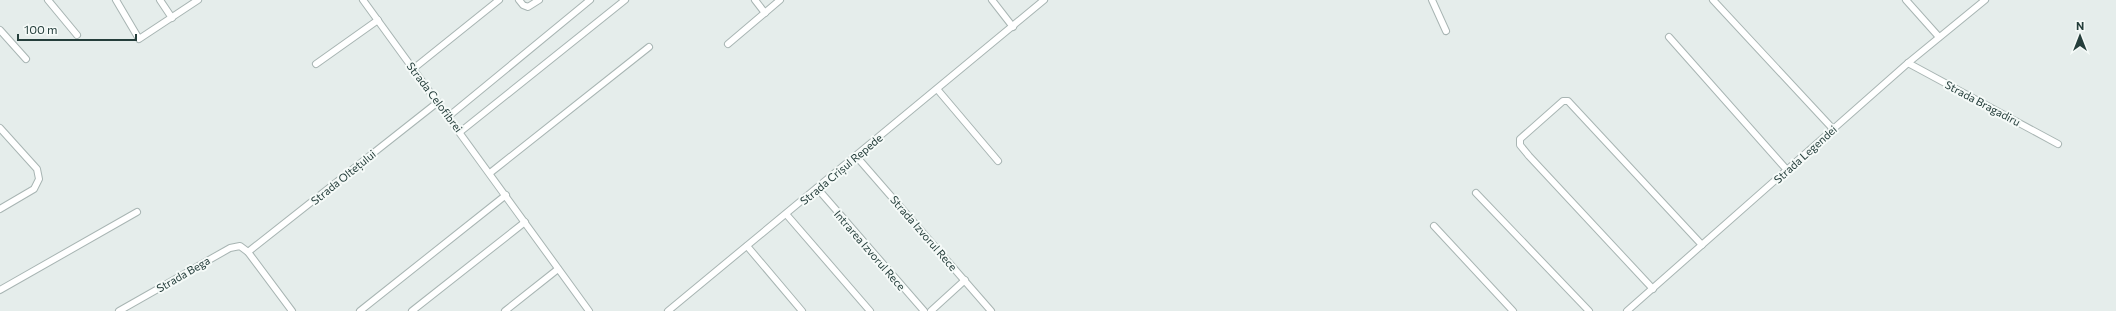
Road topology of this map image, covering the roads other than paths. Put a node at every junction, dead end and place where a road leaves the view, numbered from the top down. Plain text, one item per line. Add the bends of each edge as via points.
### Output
1 (48, 0) edge
2 (116, 0) edge
3 (160, 0) edge
4 (198, 0) edge
5 (363, 0) edge
6 (499, 0) edge
7 (519, 0) edge
8 (539, 0) edge
9 (590, 0) edge
10 (625, 0) edge
11 (755, 0) edge
12 (780, 0) edge
13 (992, 0) edge
14 (1044, 0) edge
15 (1432, 0) edge
16 (1713, 0) edge
17 (1906, 0) edge
18 (1985, 0) edge
19 (765, 13) junction
20 (172, 18) junction
21 (378, 20) junction
22 (1013, 27) junction
23 (0, 30) edge
24 (1446, 31) dead end
25 (77, 35) dead end
26 (1669, 37) dead end
27 (1939, 37) junction
28 (728, 44) dead end
29 (649, 47) dead end
30 (26, 59) dead end
31 (1908, 63) junction
32 (316, 64) dead end
33 (413, 69) junction
34 (937, 89) junction
35 (438, 102) junction
36 (449, 116) junction
37 (0, 128) edge
38 (1833, 129) junction
39 (460, 132) junction
40 (2058, 144) dead end
41 (856, 156) junction
42 (998, 161) dead end
43 (1787, 170) junction
44 (490, 173) junction
45 (817, 188) junction
46 (1476, 193) dead end
47 (506, 195) junction
48 (0, 209) edge
49 (137, 212) dead end
50 (786, 214) junction
51 (524, 222) junction
52 (1434, 226) dead end
53 (1702, 245) junction
54 (747, 246) junction
55 (248, 252) junction
56 (558, 269) junction
57 (965, 280) junction
58 (1653, 289) junction
59 (0, 290) edge
60 (1631, 310) edge
61 (119, 311) edge
62 (292, 311) edge
63 (360, 311) edge
64 (412, 311) edge
65 (505, 311) edge
66 (589, 311) edge
67 (668, 311) edge
68 (802, 311) edge
69 (870, 311) edge
70 (924, 311) edge
71 (931, 311) edge
72 (991, 311) edge
73 (1513, 311) edge
74 (1589, 311) edge

1 - 25 street
2 - 20 street via 139,39
3 - 20 street
4 - 20 street
5 - 21 street, Strada Celofibrei
6 - 33 street
7 - 8 street via 528,7
9 - 36 street
10 - 39 street
11 - 19 street
12 - 19 street
13 - 22 street
14 - 22 street, Strada Crișul Repede
15 - 24 street
16 - 38 street
17 - 27 street
18 - 27 street, Strada Legendei
19 - 28 street
21 - 32 street
21 - 33 street, Strada Celofibrei
22 - 34 street, Strada Crișul Repede
23 - 30 street
26 - 43 street
27 - 31 street, Strada Legendei
29 - 44 street
31 - 38 street, Strada Legendei
31 - 40 street, Strada Bragadiru
33 - 35 street, Strada Celofibrei
34 - 41 street, Strada Crișul Repede
34 - 42 street
35 - 36 street, Strada Celofibrei
35 - 55 street, Strada Oltețului
36 - 39 street, Strada Celofibrei
37 - 48 street via 37,169 39,179 34,189
38 - 43 street, Strada Legendei
39 - 44 street, Strada Celofibrei
41 - 45 street, Strada Crișul Repede
41 - 57 street, Strada Izvorul Rece
43 - 53 street, Strada Legendei
44 - 47 street, Strada Celofibrei
45 - 50 street, Strada Crișul Repede
45 - 70 street, Intrarea Izvorul Rece
46 - 74 street
47 - 51 street, Strada Celofibrei
47 - 63 street
49 - 59 street
50 - 54 street, Strada Crișul Repede
50 - 69 street
51 - 56 street, Strada Celofibrei
51 - 64 street
52 - 73 street
53 - 58 street, Strada Legendei
53 - 58 street via 1568,101 1563,101 1520,139 1520,145 1528,156
54 - 67 street, Strada Crișul Repede
54 - 68 street
55 - 61 street, Strada Bega via 240,246 230,248
55 - 62 street
56 - 65 street
56 - 66 street, Strada Celofibrei
57 - 71 street
57 - 72 street, Strada Izvorul Rece
58 - 60 street, Strada Legendei

